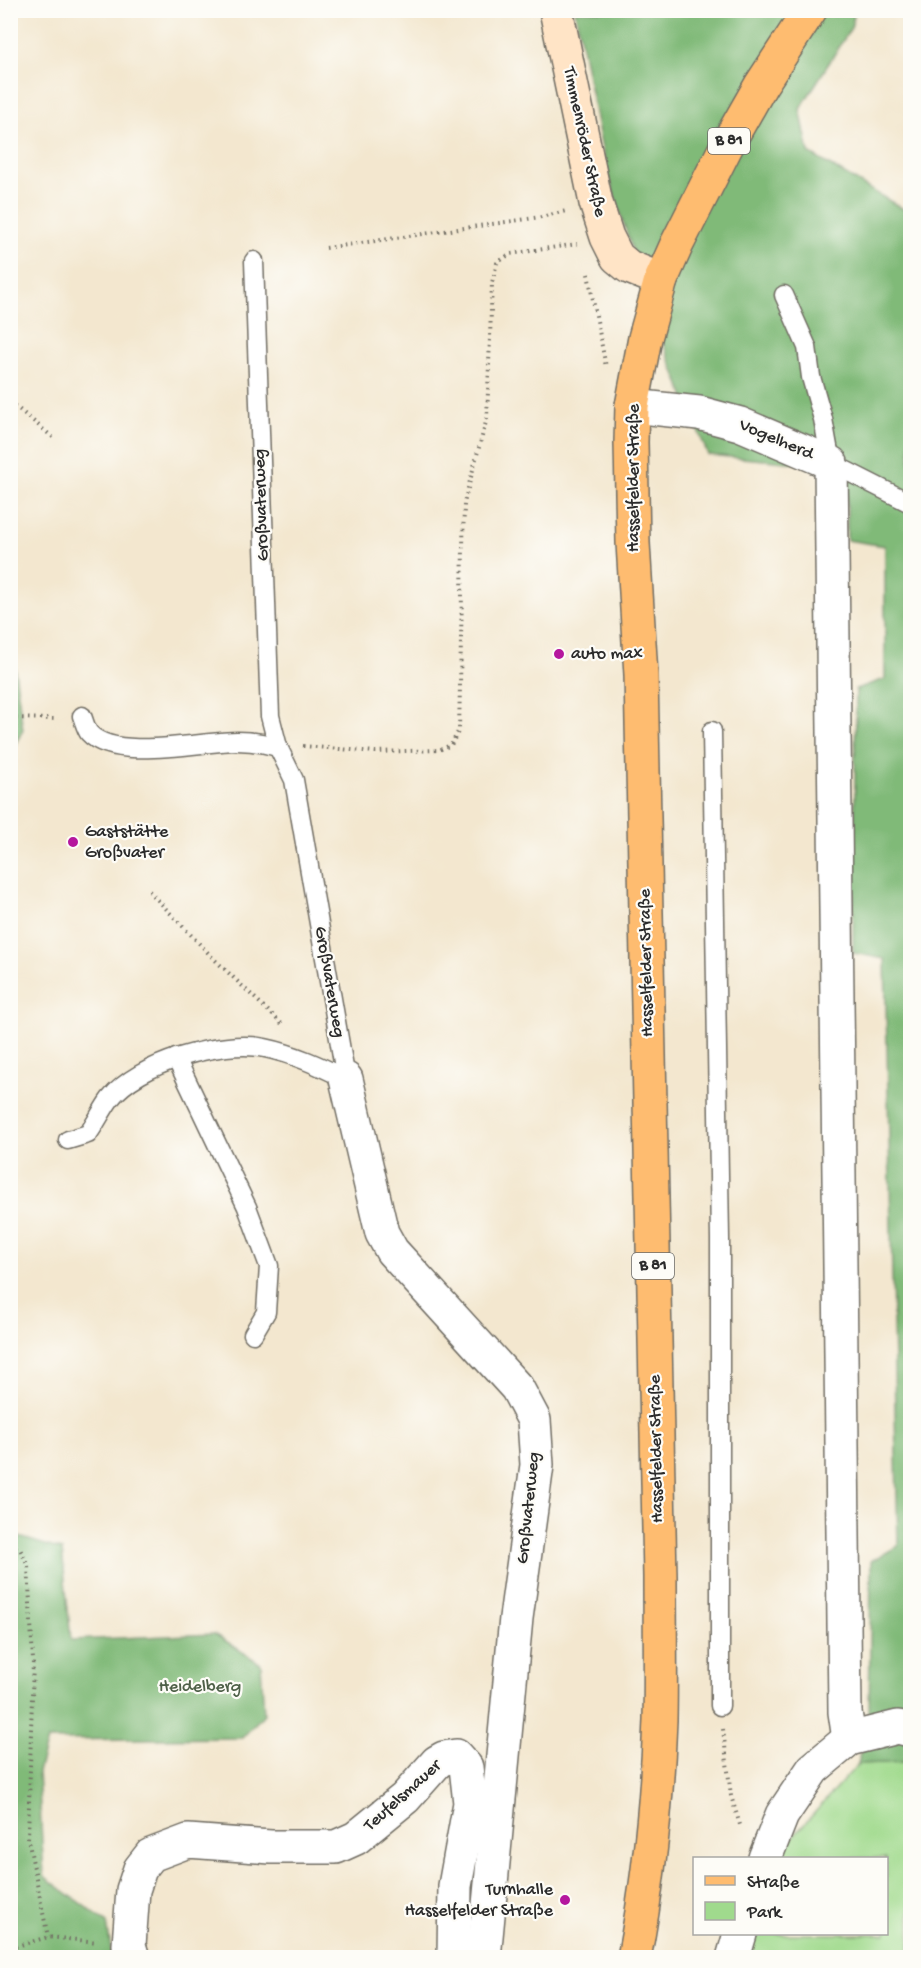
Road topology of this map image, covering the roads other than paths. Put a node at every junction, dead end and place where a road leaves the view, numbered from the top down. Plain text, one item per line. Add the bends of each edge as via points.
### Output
1 (556, 10) edge
2 (810, 10) edge
3 (254, 261) dead end
4 (662, 280) junction
5 (784, 295) dead end
6 (632, 406) junction
7 (831, 464) junction
8 (910, 503) edge
9 (82, 716) road end
10 (712, 731) dead end
11 (278, 747) junction
12 (176, 1058) junction
13 (346, 1079) junction
14 (68, 1140) dead end
15 (252, 1334) dead end
16 (720, 1706) road end
17 (910, 1730) edge
18 (849, 1739) junction
19 (765, 1857) edge
20 (740, 1935) edge
21 (131, 1951) edge
22 (454, 1958) edge
23 (484, 1958) edge
24 (634, 1958) edge
25 (733, 1958) edge

1 - 4 main road, Timmenröder Straße via 596,203 607,237 617,256 629,267
2 - 4 main road, Hasselfelder Straße / B 81 via 760,85 728,143
3 - 11 lane, Großvaterweg via 270,716
4 - 6 main road, Hasselfelder Straße / B 81 via 645,338
5 - 7 lane via 807,347
6 - 7 street, Vogelherd via 699,413 740,424
6 - 24 main road, Hasselfelder Straße / B 81 via 660,1577 660,1720 645,1889
7 - 8 lane, Vogelherd
7 - 18 street via 845,1712
9 - 11 lane via 88,732 120,748 235,741 257,741
10 - 16 lane via 720,1239
11 - 13 lane, Großvaterweg via 294,780
12 - 13 lane via 220,1047 263,1047 295,1056
12 - 14 lane via 140,1074 111,1098 88,1134
12 - 15 lane via 247,1207 269,1266 266,1312
13 - 23 street, Großvaterweg via 381,1233 392,1251 517,1388 534,1420 537,1465 516,1618
17 - 18 street via 898,1727
18 - 19 street via 813,1769 782,1815
20 - 25 street
21 - 22 street, Teufelsmauer via 133,1890 140,1869 151,1855 188,1840 271,1847 336,1847 356,1838 405,1798 436,1762 456,1756 466,1767 470,1803 455,1886

